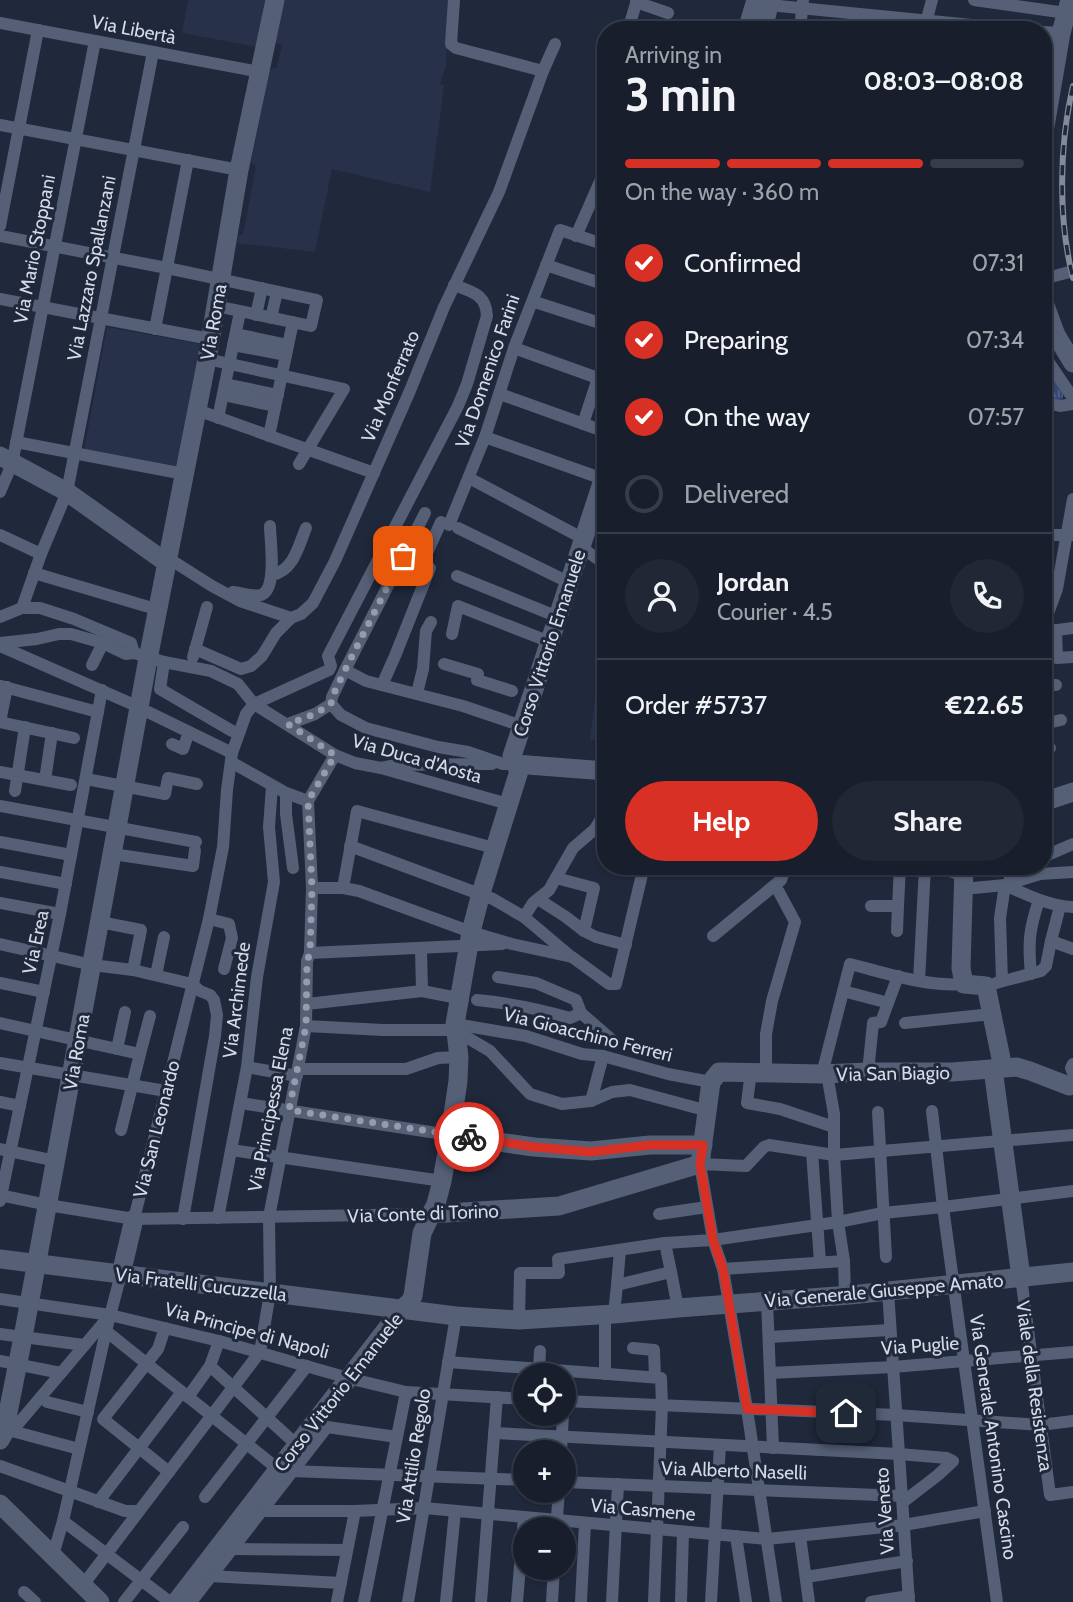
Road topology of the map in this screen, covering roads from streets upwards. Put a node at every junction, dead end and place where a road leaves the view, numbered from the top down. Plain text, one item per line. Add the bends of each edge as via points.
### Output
1 (275, 0) edge
2 (454, 0) edge
3 (932, 0) edge
4 (974, 0) edge
5 (636, 1) edge
6 (765, 2) edge
7 (803, 4) edge
8 (1068, 6) edge
9 (668, 13) dead end
10 (633, 21) edge
11 (753, 21) edge
12 (764, 21) edge
13 (902, 21) edge
14 (926, 21) edge
15 (0, 23) edge
16 (38, 30) junction
17 (1052, 33) edge
18 (95, 41) junction
19 (555, 44) dead end
20 (153, 52) junction
21 (542, 71) junction
22 (260, 72) junction
23 (0, 125) edge
24 (19, 128) junction
25 (76, 139) junction
26 (134, 150) junction
27 (188, 160) junction
28 (239, 170) junction
29 (597, 188) edge
30 (0, 226) edge
31 (0, 236) edge
32 (576, 236) junction
33 (597, 242) edge
34 (55, 247) junction
35 (113, 258) junction
36 (545, 265) junction
37 (167, 268) junction
38 (1073, 271) edge
39 (1052, 277) edge
40 (220, 280) junction
41 (597, 282) edge
42 (454, 285) junction
43 (262, 288) junction
44 (277, 292) junction
45 (0, 299) edge
46 (538, 303) dead end
47 (216, 306) junction
48 (43, 307) junction
49 (240, 312) junction
50 (256, 315) junction
51 (101, 318) junction
52 (271, 318) junction
53 (293, 322) junction
54 (597, 322) edge
55 (1052, 324) edge
56 (155, 329) junction
57 (210, 339) junction
58 (234, 339) junction
59 (514, 348) junction
60 (287, 350) junction
61 (207, 359) junction
62 (1073, 363) edge
63 (229, 364) junction
64 (1052, 367) edge
65 (282, 375) junction
66 (597, 377) edge
67 (224, 390) junction
68 (597, 391) edge
69 (500, 394) junction
70 (1073, 398) edge
71 (276, 400) junction
72 (1052, 404) edge
73 (1073, 404) edge
74 (197, 410) junction
75 (218, 418) junction
76 (583, 424) junction
77 (597, 429) edge
78 (269, 436) junction
79 (485, 437) junction
80 (16, 442) junction
81 (307, 450) junction
82 (75, 453) junction
83 (6, 460) edge
84 (299, 464) dead end
85 (373, 473) junction
86 (597, 473) edge
87 (184, 474) junction
88 (469, 478) junction
89 (0, 492) edge
90 (67, 492) junction
91 (597, 497) edge
92 (1073, 499) edge
93 (425, 513) dead end
94 (449, 525) junction
95 (270, 526) dead end
96 (306, 528) dead end
97 (0, 535) edge
98 (1052, 535) edge
99 (1070, 535) edge
100 (582, 543) junction
101 (41, 554) junction
102 (597, 557) edge
103 (168, 561) junction
104 (34, 573) junction
105 (272, 575) junction
106 (457, 576) dead end
107 (570, 583) junction
108 (216, 588) junction
109 (206, 607) dead end
110 (22, 608) junction
111 (1052, 609) edge
112 (159, 610) junction
113 (0, 617) edge
114 (558, 617) junction
115 (291, 618) junction
116 (431, 622) dead end
117 (1073, 628) edge
118 (1052, 629) edge
119 (452, 634) dead end
120 (550, 642) junction
121 (103, 643) junction
122 (0, 644) edge
123 (1052, 644) edge
124 (195, 649) junction
125 (1073, 657) edge
126 (148, 660) junction
127 (444, 664) dead end
128 (92, 665) dead end
129 (190, 667) junction
130 (124, 668) dead end
131 (345, 670) junction
132 (382, 685) junction
133 (3, 686) edge
134 (102, 690) junction
135 (512, 691) dead end
136 (417, 693) junction
137 (132, 704) dead end
138 (254, 704) junction
139 (331, 704) junction
140 (98, 712) junction
141 (148, 712) dead end
142 (1061, 720) dead end
143 (0, 722) edge
144 (1052, 722) edge
145 (288, 724) junction
146 (522, 726) junction
147 (25, 727) junction
148 (232, 731) dead end
149 (189, 732) junction
150 (52, 733) junction
151 (74, 738) dead end
152 (172, 744) dead end
153 (335, 755) junction
154 (231, 757) junction
155 (509, 764) junction
156 (381, 768) junction
157 (597, 770) edge
158 (0, 772) edge
159 (17, 775) junction
160 (86, 779) junction
161 (44, 780) junction
162 (197, 784) dead end
163 (71, 785) dead end
164 (272, 786) junction
165 (125, 787) junction
166 (15, 791) dead end
167 (1073, 792) edge
168 (286, 793) junction
169 (1052, 799) edge
170 (308, 801) junction
171 (508, 804) junction
172 (0, 806) edge
173 (78, 821) junction
174 (597, 826) edge
175 (118, 829) junction
176 (0, 842) edge
177 (1073, 844) edge
178 (350, 846) junction
179 (494, 848) junction
180 (1052, 853) edge
181 (113, 854) junction
182 (71, 855) junction
183 (293, 868) dead end
184 (0, 872) edge
185 (1073, 872) edge
186 (1052, 873) edge
187 (642, 875) edge
188 (783, 875) edge
189 (900, 875) edge
190 (926, 875) edge
191 (1008, 875) edge
192 (1037, 875) edge
193 (964, 877) edge
194 (556, 878) junction
195 (66, 884) junction
196 (1008, 884) junction
197 (780, 886) junction
198 (312, 888) junction
199 (343, 888) junction
200 (481, 893) junction
201 (538, 899) junction
202 (1040, 900) junction
203 (0, 903) edge
204 (898, 905) junction
205 (871, 906) dead end
206 (1067, 906) edge
207 (60, 914) junction
208 (524, 917) junction
209 (209, 919) junction
210 (100, 922) junction
211 (584, 931) junction
212 (897, 931) dead end
213 (713, 936) dead end
214 (164, 937) dead end
215 (470, 938) junction
216 (1051, 941) junction
217 (0, 944) edge
218 (625, 948) junction
219 (1073, 948) edge
220 (421, 949) junction
221 (310, 953) junction
222 (51, 955) junction
223 (572, 957) junction
224 (92, 965) junction
225 (224, 969) dead end
226 (133, 970) junction
227 (1034, 971) junction
228 (156, 975) junction
229 (898, 976) junction
230 (498, 977) dead end
231 (997, 980) junction
232 (919, 981) junction
233 (957, 982) junction
234 (0, 983) edge
235 (192, 984) junction
236 (422, 991) junction
237 (843, 991) junction
238 (44, 992) junction
239 (466, 999) junction
240 (881, 1001) dead end
241 (307, 1004) junction
242 (125, 1012) dead end
243 (581, 1013) junction
244 (988, 1014) junction
245 (150, 1016) dead end
246 (0, 1023) edge
247 (893, 1023) junction
248 (306, 1026) junction
249 (36, 1031) junction
250 (462, 1031) junction
251 (611, 1039) dead end
252 (78, 1040) junction
253 (117, 1049) junction
254 (140, 1054) junction
255 (603, 1056) junction
256 (459, 1057) junction
257 (0, 1063) edge
258 (1073, 1064) edge
259 (28, 1068) junction
260 (252, 1068) dead end
261 (998, 1069) junction
262 (298, 1072) junction
263 (758, 1072) junction
264 (869, 1072) junction
265 (825, 1074) junction
266 (71, 1076) junction
267 (713, 1078) junction
268 (1072, 1084) edge
269 (133, 1085) junction
270 (166, 1091) junction
271 (0, 1101) edge
272 (591, 1101) junction
273 (247, 1104) dead end
274 (20, 1106) junction
275 (289, 1110) junction
276 (708, 1111) junction
277 (932, 1111) dead end
278 (878, 1112) dead end
279 (834, 1127) junction
280 (121, 1130) dead end
281 (450, 1135) junction
282 (1073, 1135) edge
283 (1003, 1141) junction
284 (936, 1147) junction
285 (5, 1150) edge
286 (231, 1150) junction
287 (813, 1152) junction
288 (880, 1152) junction
289 (701, 1154) junction
290 (834, 1155) junction
291 (281, 1157) junction
292 (56, 1161) junction
293 (442, 1181) junction
294 (1073, 1191) edge
295 (0, 1197) edge
296 (1010, 1199) junction
297 (48, 1205) junction
298 (707, 1207) junction
299 (943, 1207) junction
300 (883, 1213) junction
301 (431, 1214) junction
302 (659, 1214) dead end
303 (269, 1217) junction
304 (218, 1218) junction
305 (134, 1219) junction
306 (183, 1219) junction
307 (841, 1221) junction
308 (812, 1225) junction
309 (713, 1240) junction
310 (665, 1244) junction
311 (620, 1250) junction
312 (886, 1257) dead end
313 (0, 1259) edge
314 (844, 1261) junction
315 (820, 1262) junction
316 (37, 1263) junction
317 (723, 1269) junction
318 (671, 1272) junction
319 (1073, 1272) edge
320 (121, 1274) junction
321 (1021, 1277) junction
322 (954, 1284) junction
323 (617, 1285) junction
324 (888, 1292) junction
325 (270, 1293) junction
326 (845, 1295) junction
327 (0, 1299) edge
328 (767, 1301) junction
329 (29, 1303) junction
330 (729, 1304) junction
331 (678, 1308) junction
332 (402, 1310) junction
333 (110, 1315) junction
334 (609, 1315) junction
335 (456, 1316) junction
336 (519, 1320) junction
337 (164, 1328) junction
338 (103, 1329) junction
339 (890, 1330) junction
340 (0, 1334) edge
341 (23, 1337) junction
342 (769, 1337) junction
343 (219, 1341) junction
344 (84, 1345) junction
345 (634, 1348) dead end
346 (540, 1351) dead end
347 (260, 1352) junction
348 (1073, 1352) edge
349 (1031, 1355) junction
350 (965, 1362) junction
351 (9, 1363) edge
352 (448, 1363) junction
353 (539, 1363) edge
354 (147, 1364) junction
355 (210, 1366) junction
356 (307, 1366) junction
357 (893, 1367) junction
358 (513, 1368) edge
359 (576, 1372) edge
360 (61, 1373) junction
361 (770, 1373) junction
362 (605, 1374) junction
363 (655, 1377) junction
364 (348, 1378) junction
365 (234, 1388) junction
366 (406, 1392) junction
367 (185, 1394) junction
368 (442, 1395) junction
369 (497, 1398) junction
370 (513, 1399) edge
371 (576, 1401) edge
372 (47, 1402) dead end
373 (662, 1405) junction
374 (747, 1409) junction
375 (772, 1410) junction
376 (88, 1412) junction
377 (896, 1415) junction
378 (212, 1416) junction
379 (267, 1418) junction
380 (973, 1420) junction
381 (1073, 1421) edge
382 (1040, 1425) junction
383 (562, 1426) edge
384 (494, 1433) junction
385 (4, 1434) edge
386 (562, 1436) junction
387 (397, 1437) junction
388 (562, 1440) edge
389 (660, 1442) junction
390 (247, 1444) junction
391 (297, 1445) junction
392 (720, 1445) junction
393 (752, 1447) junction
394 (139, 1448) junction
395 (773, 1448) junction
396 (79, 1449) junction
397 (899, 1454) junction
398 (0, 1466) edge
399 (285, 1470) junction
400 (169, 1472) junction
401 (389, 1475) junction
402 (429, 1476) junction
403 (491, 1479) junction
404 (513, 1480) edge
405 (576, 1482) edge
406 (618, 1484) junction
407 (659, 1486) junction
408 (717, 1488) junction
409 (69, 1490) junction
410 (758, 1490) junction
411 (1073, 1492) edge
412 (205, 1497) dead end
413 (902, 1499) junction
414 (98, 1503) junction
415 (0, 1504) edge
416 (424, 1508) junction
417 (257, 1510) junction
418 (382, 1510) junction
419 (139, 1511) junction
420 (355, 1511) junction
421 (455, 1511) junction
422 (985, 1511) junction
423 (488, 1514) junction
424 (524, 1517) edge
425 (63, 1521) junction
426 (585, 1522) junction
427 (576, 1523) edge
428 (616, 1525) junction
429 (904, 1525) junction
430 (183, 1527) dead end
431 (657, 1529) junction
432 (683, 1532) junction
433 (715, 1535) junction
434 (736, 1536) junction
435 (800, 1536) junction
436 (767, 1539) junction
437 (232, 1549) junction
438 (347, 1550) junction
439 (107, 1554) junction
440 (53, 1555) junction
441 (906, 1561) junction
442 (210, 1576) junction
443 (806, 1577) junction
444 (141, 1580) junction
445 (519, 1580) edge
446 (553, 1580) edge
447 (341, 1583) junction
448 (83, 1585) junction
449 (24, 1592) dead end
450 (909, 1599) edge
451 (34, 1602) edge
452 (100, 1602) edge
453 (124, 1602) edge
454 (170, 1602) edge
455 (176, 1602) edge
456 (191, 1602) edge
457 (337, 1602) edge
458 (364, 1602) edge
459 (408, 1602) edge
460 (446, 1602) edge
461 (481, 1602) edge
462 (517, 1602) edge
463 (552, 1602) edge
464 (581, 1602) edge
465 (612, 1602) edge
466 (654, 1602) edge
467 (681, 1602) edge
468 (711, 1602) edge
469 (746, 1602) edge
470 (776, 1602) edge
471 (809, 1602) edge
472 (871, 1602) edge
473 (997, 1602) edge

1 - 22 street, Via Roma
2 - 21 street via 451,44
3 - 14 street
4 - 8 street
5 - 9 street
5 - 10 street
6 - 7 street
6 - 11 street
6 - 12 street
7 - 13 street
8 - 17 street
15 - 16 street, Via Libertà
16 - 18 street, Via Libertà
16 - 24 street
18 - 20 street, Via Libertà
18 - 25 street, Via Mario Stoppani
19 - 21 street, Via Monferrato
20 - 22 street, Via Libertà
20 - 26 street, Via Lazzaro Spallanzani
21 - 42 street, Via Monferrato via 499,192
22 - 28 street, Via Roma
23 - 24 street
24 - 25 street
24 - 30 street
25 - 26 street
25 - 34 street, Via Mario Stoppani
26 - 27 street
26 - 35 street, Via Lazzaro Spallanzani
27 - 28 street
27 - 37 street
28 - 40 street, Via Roma
29 - 32 street
31 - 34 street
32 - 33 street
32 - 36 street, Via Domenico Farini via 559,230
34 - 35 street
34 - 48 street, Via Mario Stoppani
35 - 37 street
35 - 51 street, Via Lazzaro Spallanzani
36 - 41 street
36 - 59 street, Via Domenico Farini
37 - 40 street
37 - 56 street
38 - 39 street
40 - 43 street
40 - 47 street, Via Roma
42 - 85 street, Via Monferrato
42 - 138 street via 474,293 486,307 458,406 328,656 331,666
43 - 44 street
43 - 50 street
44 - 52 street
44 - 53 street via 317,300 311,326
45 - 48 street
46 - 54 street
47 - 49 street
47 - 57 street, Via Roma
48 - 51 street
48 - 80 street, Via Mario Stoppani
49 - 50 street
49 - 58 street
50 - 52 street
51 - 56 street
51 - 82 street, Via Lazzaro Spallanzani
52 - 53 street
53 - 60 street
55 - 62 street
56 - 57 street
57 - 61 street, Via Roma
58 - 60 street
58 - 63 street
59 - 66 street
59 - 69 street, Via Domenico Farini
60 - 65 street
61 - 63 street
61 - 74 street, Via Roma
63 - 65 street
63 - 67 street
64 - 70 street
65 - 71 street
65 - 81 street via 344,389
67 - 71 street
67 - 75 street
68 - 76 street
69 - 76 street
69 - 79 street, Via Domenico Farini
71 - 78 street
72 - 73 street
74 - 75 street
74 - 87 street, Via Roma
75 - 78 street
76 - 77 street
78 - 81 street
79 - 86 street
79 - 88 street, Via Domenico Farini
80 - 82 street
80 - 83 street, Via Mario Stoppani
81 - 84 street
81 - 85 street
82 - 87 street
82 - 90 street, Via Lazzaro Spallanzani
83 - 89 street, Via Mario Stoppani
83 - 90 street
85 - 115 street, Via Monferrato via 313,603
87 - 103 street, Via Roma
88 - 94 street, Via Domenico Farini
88 - 100 street
90 - 101 street, Via Lazzaro Spallanzani
90 - 103 street
91 - 100 street, Corso Vittorio Emanuele
92 - 99 street
93 - 131 street
94 - 107 street
94 - 132 street, Via Domenico Farini via 422,564 430,568
95 - 105 street
96 - 105 street via 290,565
97 - 101 street
98 - 99 street
99 - 111 street
100 - 102 street
100 - 107 street, Corso Vittorio Emanuele
101 - 104 street, Via Lazzaro Spallanzani
103 - 108 street
103 - 112 street, Via Roma
104 - 110 street, Via Lazzaro Spallanzani
104 - 112 street
105 - 108 street via 271,584 259,595
106 - 114 street
107 - 114 street, Corso Vittorio Emanuele
108 - 115 street
109 - 124 street
110 - 113 street
110 - 126 street, Via Duca d'Aosta via 40,608 106,631 131,643
112 - 126 street, Via Roma
114 - 120 street, Corso Vittorio Emanuele
115 - 124 street, Via Monferrato via 251,666 241,669
116 - 136 street
117 - 118 street
119 - 120 street via 458,606
120 - 146 street, Corso Vittorio Emanuele via 528,696
121 - 122 street, Via Duca d'Aosta via 59,634
121 - 126 street, Via Duca d'Aosta
121 - 128 street
122 - 134 street
123 - 125 street via 1057,658
124 - 129 street
126 - 129 street, Via Duca d'Aosta
126 - 130 street
126 - 148 street via 160,689
126 - 165 street, Via Roma
127 - 135 street
129 - 138 street, Via Duca d'Aosta via 238,684
131 - 132 street
131 - 139 street
132 - 136 street
133 - 140 street
133 - 143 street
134 - 137 street
134 - 140 street, Via Erea
136 - 146 street
138 - 145 street, Via Duca d'Aosta
138 - 154 street, Via San Leonardo
139 - 145 street
139 - 155 street via 366,728
140 - 160 street, Via Erea
141 - 149 street
142 - 144 street
143 - 147 street
145 - 153 street, Via Duca d'Aosta
146 - 155 street, Corso Vittorio Emanuele
147 - 150 street
147 - 159 street
149 - 152 street via 183,749
149 - 154 street
150 - 151 street
150 - 161 street
153 - 156 street, Via Duca d'Aosta
153 - 170 street
154 - 164 street
154 - 209 street, Via San Leonardo via 223,847
155 - 156 street
155 - 157 street
155 - 171 street, Corso Vittorio Emanuele via 519,771
156 - 171 street, Via Duca d'Aosta
158 - 159 street
159 - 161 street
159 - 166 street
160 - 165 street
160 - 173 street, Via Erea
161 - 163 street
162 - 165 street via 168,778 165,794
164 - 168 street
164 - 286 street, Via Archimede via 269,827 274,882
165 - 175 street, Via Roma
167 - 169 street
168 - 170 street
168 - 183 street
170 - 198 street, Via Principessa Elena
171 - 179 street, Corso Vittorio Emanuele
172 - 173 street
173 - 175 street
173 - 182 street, Via Erea
174 - 194 street via 573,848
175 - 181 street, Via Roma
175 - 181 street via 196,846 192,866
176 - 182 street
177 - 180 street
178 - 179 street via 357,811
178 - 199 street
178 - 200 street
179 - 200 street, Corso Vittorio Emanuele
181 - 210 street, Via Roma
182 - 195 street, Via Erea
184 - 195 street
185 - 186 street
187 - 218 street
188 - 197 street
189 - 204 street
190 - 232 street
191 - 196 street
192 - 196 street
193 - 196 street
193 - 233 street
194 - 201 street
194 - 211 street via 594,888
195 - 207 street, Via Erea
196 - 202 street
196 - 231 street via 1000,918
197 - 213 street
197 - 263 street via 795,922
198 - 199 street
198 - 221 street, Via Principessa Elena
199 - 215 street
200 - 208 street
200 - 215 street, Corso Vittorio Emanuele
201 - 208 street
201 - 211 street
202 - 206 street
202 - 227 street via 1029,942
203 - 207 street
204 - 205 street
204 - 212 street
206 - 216 street
207 - 222 street, Via Erea
208 - 223 street
209 - 225 street via 229,924 232,938
209 - 235 street, Via San Leonardo
210 - 224 street, Via Roma
210 - 226 street via 141,930
211 - 218 street
214 - 228 street
215 - 220 street
215 - 223 street
215 - 239 street, Corso Vittorio Emanuele
216 - 219 street
216 - 227 street via 1046,966
217 - 222 street
218 - 223 street via 616,984 609,984
220 - 221 street
220 - 236 street
221 - 241 street, Via Principessa Elena
222 - 224 street
222 - 238 street, Via Erea
224 - 226 street
224 - 252 street, Via Roma
226 - 228 street
227 - 231 street
228 - 235 street
229 - 232 street
229 - 237 street via 850,964
229 - 247 street
230 - 243 street via 557,991 576,1000
231 - 233 street
231 - 244 street, Viale della Resistenza
232 - 233 street
234 - 238 street
235 - 270 street, Via San Leonardo
235 - 306 street via 210,995 218,1015
236 - 239 street
236 - 241 street
237 - 240 street
237 - 265 street
238 - 249 street, Via Erea
239 - 243 street via 570,1018
239 - 250 street, Corso Vittorio Emanuele
241 - 248 street, Via Principessa Elena
242 - 253 street
243 - 251 street
244 - 247 street
244 - 261 street, Viale della Resistenza
245 - 254 street
246 - 249 street
247 - 264 street via 873,1023
248 - 250 street, Via Gioacchino Ferreri
248 - 262 street, Via Principessa Elena
249 - 252 street
249 - 259 street, Via Erea
250 - 255 street, Via Gioacchino Ferreri via 527,1036
250 - 256 street, Corso Vittorio Emanuele
250 - 272 street via 490,1051 530,1094 562,1104
252 - 253 street
252 - 266 street, Via Roma
253 - 254 street
254 - 269 street
255 - 267 street, Via Gioacchino Ferreri via 668,1074
255 - 272 street
256 - 262 street via 438,1058 406,1069
256 - 281 street, Corso Vittorio Emanuele
257 - 259 street
258 - 268 street
259 - 266 street
259 - 274 street, Via Erea
260 - 262 street
261 - 264 street, Via San Biagio
261 - 268 street, Via San Biagio via 1017,1067
261 - 283 street, Viale della Resistenza
262 - 275 street, Via Principessa Elena
263 - 265 street, Via San Biagio
263 - 267 street, Via San Biagio via 726,1071
263 - 279 street via 747,1103
264 - 265 street, Via San Biagio
265 - 279 street
266 - 269 street
266 - 292 street, Via Roma
267 - 276 street
269 - 270 street
269 - 280 street
270 - 305 street, Via San Leonardo
271 - 274 street
272 - 276 street via 630,1090
273 - 275 street
274 - 285 street, Via Erea
275 - 281 street
275 - 291 street, Via Principessa Elena
276 - 289 street
277 - 284 street, Via Generale Antonino Cascino
278 - 288 street
279 - 290 street
281 - 289 street via 591,1152 650,1145
281 - 293 street, Corso Vittorio Emanuele
282 - 283 street, Via Conte di Torino
283 - 284 street, Via Conte di Torino
283 - 296 street, Viale della Resistenza
284 - 288 street, Via Conte di Torino
284 - 299 street, Via Generale Antonino Cascino
285 - 292 street
285 - 295 street, Via Erea
286 - 291 street
286 - 304 street, Via Archimede
287 - 289 street, Via Conte di Torino via 769,1145 746,1166
287 - 290 street, Via Conte di Torino
287 - 308 street
288 - 290 street, Via Conte di Torino
288 - 300 street
289 - 298 street
289 - 301 street, Via Conte di Torino via 559,1206
290 - 307 street
291 - 293 street
291 - 303 street, Via Principessa Elena
292 - 297 street, Via Roma
293 - 301 street, Corso Vittorio Emanuele
294 - 296 street
295 - 297 street, Via Conte di Torino
296 - 299 street
296 - 321 street, Viale della Resistenza
297 - 305 street, Via Conte di Torino
297 - 316 street, Via Roma
298 - 302 street
298 - 309 street
299 - 300 street
299 - 322 street, Via Generale Antonino Cascino
300 - 307 street
300 - 312 street
301 - 303 street, Via Conte di Torino
301 - 332 street, Corso Vittorio Emanuele via 422,1233 413,1296
303 - 304 street, Via Conte di Torino
303 - 325 street, Via Principessa Elena
304 - 306 street, Via Conte di Torino
305 - 306 street, Via Conte di Torino
305 - 320 street, Via San Leonardo
307 - 308 street
307 - 314 street
308 - 309 street
308 - 315 street
309 - 310 street
309 - 317 street
310 - 311 street
310 - 318 street
311 - 323 street
311 - 336 street via 558,1259 559,1273 520,1273
313 - 316 street, Via Fratelli Cucuzzella
314 - 315 street
314 - 326 street
315 - 317 street
316 - 320 street, Via Fratelli Cucuzzella
316 - 329 street, Via Roma
317 - 330 street
318 - 323 street
318 - 331 street
319 - 321 street, Via Generale Giuseppe Amato
320 - 325 street, Via Fratelli Cucuzzella
320 - 333 street, Via San Leonardo
321 - 322 street, Via Generale Giuseppe Amato
321 - 349 street, Viale della Resistenza
322 - 324 street, Via Generale Giuseppe Amato
322 - 350 street, Via Generale Antonino Cascino
323 - 334 street
324 - 326 street, Via Generale Giuseppe Amato
324 - 339 street, Via Veneto
325 - 332 street, Via Fratelli Cucuzzella
325 - 347 street, Via Principessa Elena
326 - 328 street, Via Generale Giuseppe Amato
327 - 329 street, Via Principe di Napoli
328 - 330 street, Via Generale Giuseppe Amato
328 - 342 street
329 - 333 street, Via Principe di Napoli
329 - 341 street, Via Roma
330 - 331 street, Via Generale Giuseppe Amato
330 - 374 street
331 - 334 street, Via Generale Giuseppe Amato
332 - 335 street, Via Generale Giuseppe Amato
332 - 364 street, Corso Vittorio Emanuele
333 - 337 street, Via Principe di Napoli
333 - 338 street, Via San Leonardo
334 - 336 street, Via Generale Giuseppe Amato
334 - 362 street
335 - 336 street, Via Generale Giuseppe Amato
335 - 352 street, Via Attilio Regolo
337 - 343 street, Via Principe di Napoli
337 - 354 street via 158,1349
338 - 344 street
338 - 354 street
338 - 376 street, Via San Leonardo
339 - 342 street
339 - 357 street, Via Veneto
340 - 341 street
341 - 344 street
341 - 351 street, Via Roma
342 - 361 street
343 - 347 street, Via Principe di Napoli
343 - 355 street
344 - 360 street
345 - 363 street via 654,1350
346 - 353 street
347 - 356 street, Via Principe di Napoli
347 - 365 street, Via Principessa Elena
348 - 349 street, Via Puglie
349 - 350 street, Via Puglie
349 - 382 street, Viale della Resistenza
350 - 357 street, Via Puglie
350 - 380 street, Via Generale Antonino Cascino
351 - 360 street
351 - 385 street, Via Roma
352 - 358 street
352 - 368 street, Via Attilio Regolo
354 - 367 street
354 - 394 street via 103,1419
355 - 365 street
355 - 367 street
356 - 364 street, Via Principe di Napoli
356 - 379 street
357 - 361 street, Via Puglie
357 - 377 street, Via Veneto
359 - 362 street
360 - 385 street
361 - 375 street
362 - 363 street
363 - 373 street via 661,1378
364 - 366 street, Via Principe di Napoli
364 - 391 street, Corso Vittorio Emanuele
365 - 378 street, Via Principessa Elena
365 - 379 street
366 - 368 street, Via Principe di Napoli
366 - 387 street
367 - 378 street
367 - 394 street
368 - 369 street, Via Principe di Napoli
368 - 402 street, Via Attilio Regolo
369 - 370 street, Via Principe di Napoli
369 - 384 street
371 - 373 street
372 - 376 street
373 - 374 street
373 - 389 street
374 - 375 street
374 - 393 street
375 - 377 street
375 - 395 street
376 - 396 street, Via San Leonardo
377 - 380 street
377 - 397 street, Via Veneto
378 - 390 street
378 - 400 street, Via Principessa Elena
379 - 390 street
379 - 391 street
380 - 382 street
380 - 422 street, Via Generale Antonino Cascino
381 - 382 street
382 - 411 street, Viale della Resistenza via 1050,1495
383 - 386 street
384 - 386 street
384 - 403 street
385 - 396 street
386 - 388 street
386 - 389 street
387 - 399 street via 327,1427
387 - 401 street
389 - 392 street
389 - 407 street
390 - 399 street
390 - 412 street
391 - 399 street, Corso Vittorio Emanuele
392 - 393 street
392 - 408 street
393 - 395 street
393 - 410 street
394 - 400 street
394 - 414 street
395 - 397 street
396 - 409 street, Via San Leonardo
397 - 413 street, Via Veneto
397 - 413 street via 953,1461
398 - 409 street
399 - 401 street
399 - 417 street
399 - 455 street, Corso Vittorio Emanuele
400 - 419 street, Via Principessa Elena
401 - 402 street
401 - 418 street
402 - 403 street
402 - 416 street, Via Attilio Regolo
403 - 404 street
403 - 423 street
405 - 406 street, Via Alberto Naselli
406 - 407 street, Via Alberto Naselli
406 - 428 street
407 - 408 street, Via Alberto Naselli
407 - 431 street
408 - 410 street, Via Alberto Naselli
408 - 433 street
409 - 414 street
409 - 425 street, Via San Leonardo
410 - 413 street, Via Alberto Naselli
410 - 436 street
413 - 429 street, Via Veneto
414 - 419 street
415 - 440 street
416 - 418 street, Via Casmene
416 - 421 street, Via Casmene
416 - 459 street, Via Attilio Regolo
417 - 420 street, Via Casmene
417 - 437 street
418 - 420 street, Via Casmene
418 - 458 street
419 - 439 street, Via Principessa Elena
420 - 438 street
421 - 423 street, Via Casmene
421 - 460 street
422 - 429 street, Via Casmene
422 - 473 street, Via Generale Antonino Cascino
423 - 424 street, Via Casmene
423 - 461 street
425 - 439 street
425 - 440 street, Via San Leonardo
426 - 427 street, Via Casmene
426 - 428 street, Via Casmene
426 - 464 street
428 - 431 street, Via Casmene
428 - 465 street
429 - 435 street, Via Casmene
429 - 441 street, Via Veneto
430 - 444 street
431 - 432 street, Via Casmene
431 - 466 street
432 - 433 street, Via Casmene
432 - 467 street
433 - 434 street, Via Casmene
433 - 468 street
434 - 436 street, Via Casmene
434 - 469 street
435 - 436 street, Via Casmene
435 - 443 street
436 - 470 street
437 - 438 street
437 - 442 street
438 - 447 street
439 - 444 street
439 - 448 street, Via Principessa Elena
440 - 448 street
441 - 443 street
441 - 450 street, Via Veneto
442 - 447 street
442 - 456 street
443 - 471 street
444 - 453 street
444 - 454 street
445 - 462 street
446 - 463 street
447 - 457 street
448 - 452 street
449 - 451 street
450 - 472 street

